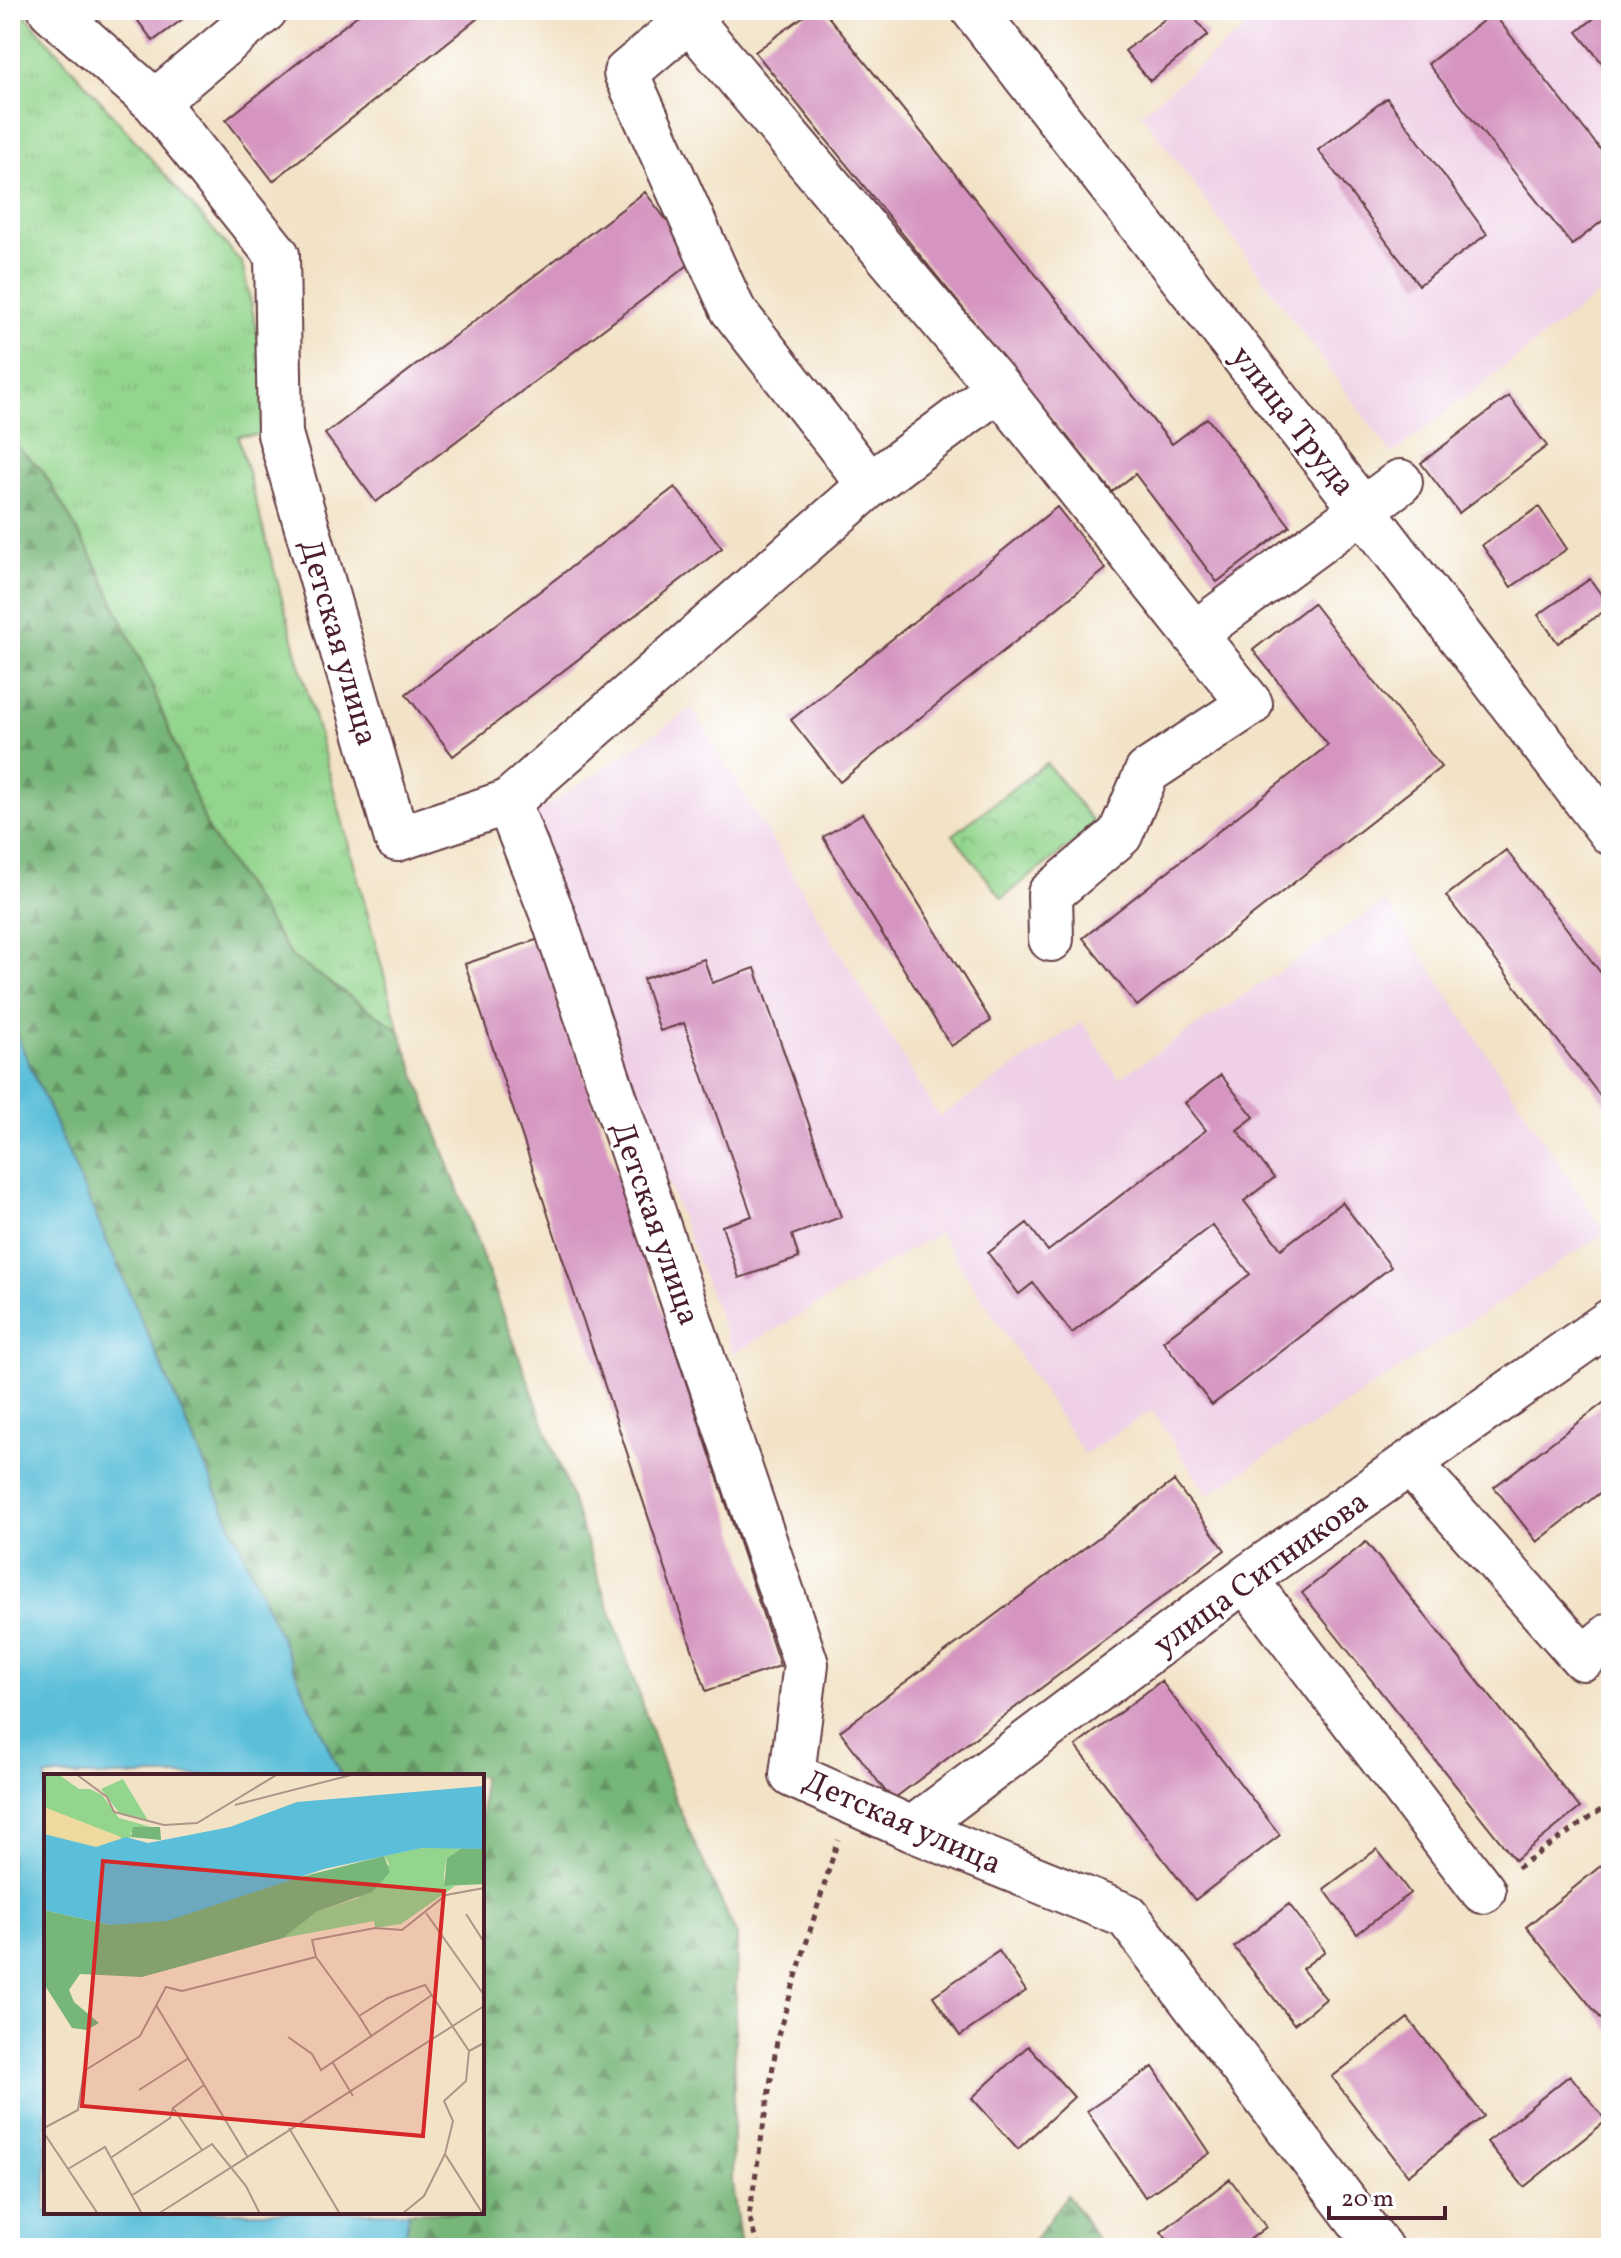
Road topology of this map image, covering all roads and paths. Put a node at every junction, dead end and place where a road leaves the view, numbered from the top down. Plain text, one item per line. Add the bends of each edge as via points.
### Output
1 (51, 10) edge
2 (265, 10) edge
3 (974, 10) edge
4 (695, 15) edge
5 (155, 102) junction
6 (999, 388) junction
7 (1400, 482) dead end
8 (870, 485) junction
9 (1363, 510) junction
10 (1194, 634) junction
11 (508, 802) junction
12 (1611, 833) edge
13 (1051, 939) dead end
14 (1611, 1321) edge
15 (1411, 1464) junction
16 (1245, 1579) junction
17 (1602, 1653) edge
18 (850, 1801) junction
19 (1611, 1803) edge
20 (912, 1829) junction
21 (1483, 1891) joint
22 (758, 2248) edge
23 (1380, 2248) edge

1 - 5 street
2 - 5 street
3 - 9 street, улица Труда
4 - 6 street
4 - 8 street via 626,73 733,310
5 - 11 street, Детская улица via 277,255 280,434 397,839
6 - 8 street
6 - 10 street
7 - 9 street
8 - 11 street
9 - 10 street
9 - 12 street, улица Труда
10 - 13 street via 1250,704 1147,772 1120,835 1050,894
11 - 18 street, Детская улица via 553,916 806,1664 792,1775
14 - 15 street, улица Ситникова
15 - 16 street, улица Ситникова
15 - 17 street
16 - 20 street, улица Ситникова
16 - 21 street
18 - 20 street, Детская улица
18 - 22 path via 778,2035 749,2216
19 - 21 path
20 - 23 street, Детская улица via 1127,1916

